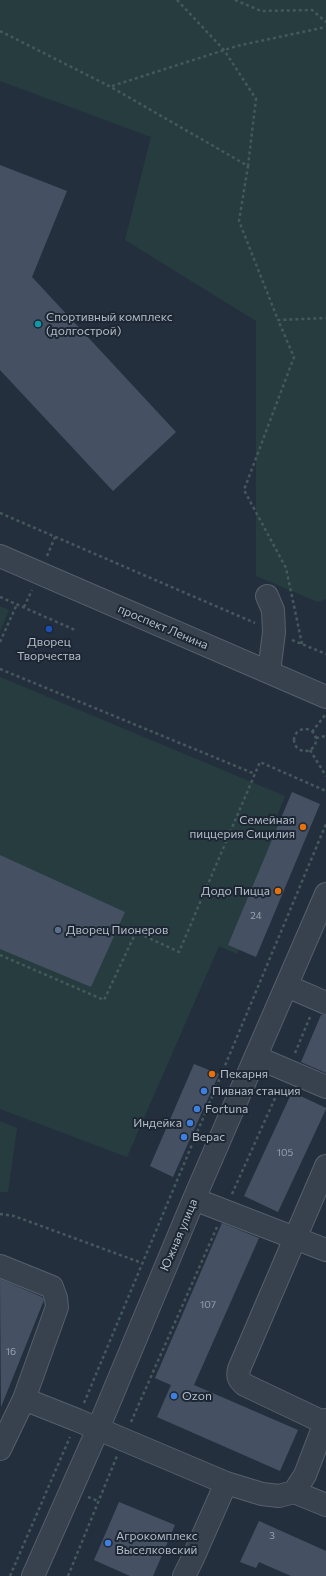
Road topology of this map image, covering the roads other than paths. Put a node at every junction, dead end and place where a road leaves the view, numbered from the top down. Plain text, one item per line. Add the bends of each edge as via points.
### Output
1 (0, 556) edge
2 (266, 596) dead end
3 (269, 672) junction
4 (325, 706) edge
5 (326, 894) edge
6 (287, 986) junction
7 (322, 1002) edge
8 (256, 1057) junction
9 (326, 1087) edge
10 (326, 1166) edge
11 (194, 1199) junction
12 (294, 1238) junction
13 (326, 1250) edge
14 (0, 1266) edge
15 (24, 1399) junction
16 (325, 1421) edge
17 (98, 1429) junction
18 (0, 1449) edge
19 (226, 1483) junction
20 (294, 1492) junction
21 (326, 1505) edge
22 (33, 1576) edge
23 (184, 1576) edge

1 - 3 street, проспект Ленина
2 - 3 street via 273,610 274,632
3 - 4 street, проспект Ленина
5 - 6 street, Южная улица
6 - 7 street
6 - 8 street, Южная улица
8 - 9 street
8 - 11 street, Южная улица
10 - 12 street
11 - 12 street
11 - 17 street, Южная улица
12 - 13 street
12 - 16 street via 238,1375 245,1385
14 - 15 street via 52,1288 56,1298 57,1308
15 - 17 street
15 - 18 street
16 - 20 street via 305,1475
17 - 19 street
17 - 22 street, Южная улица
19 - 20 street via 262,1494 279,1496
19 - 23 street
20 - 21 street

